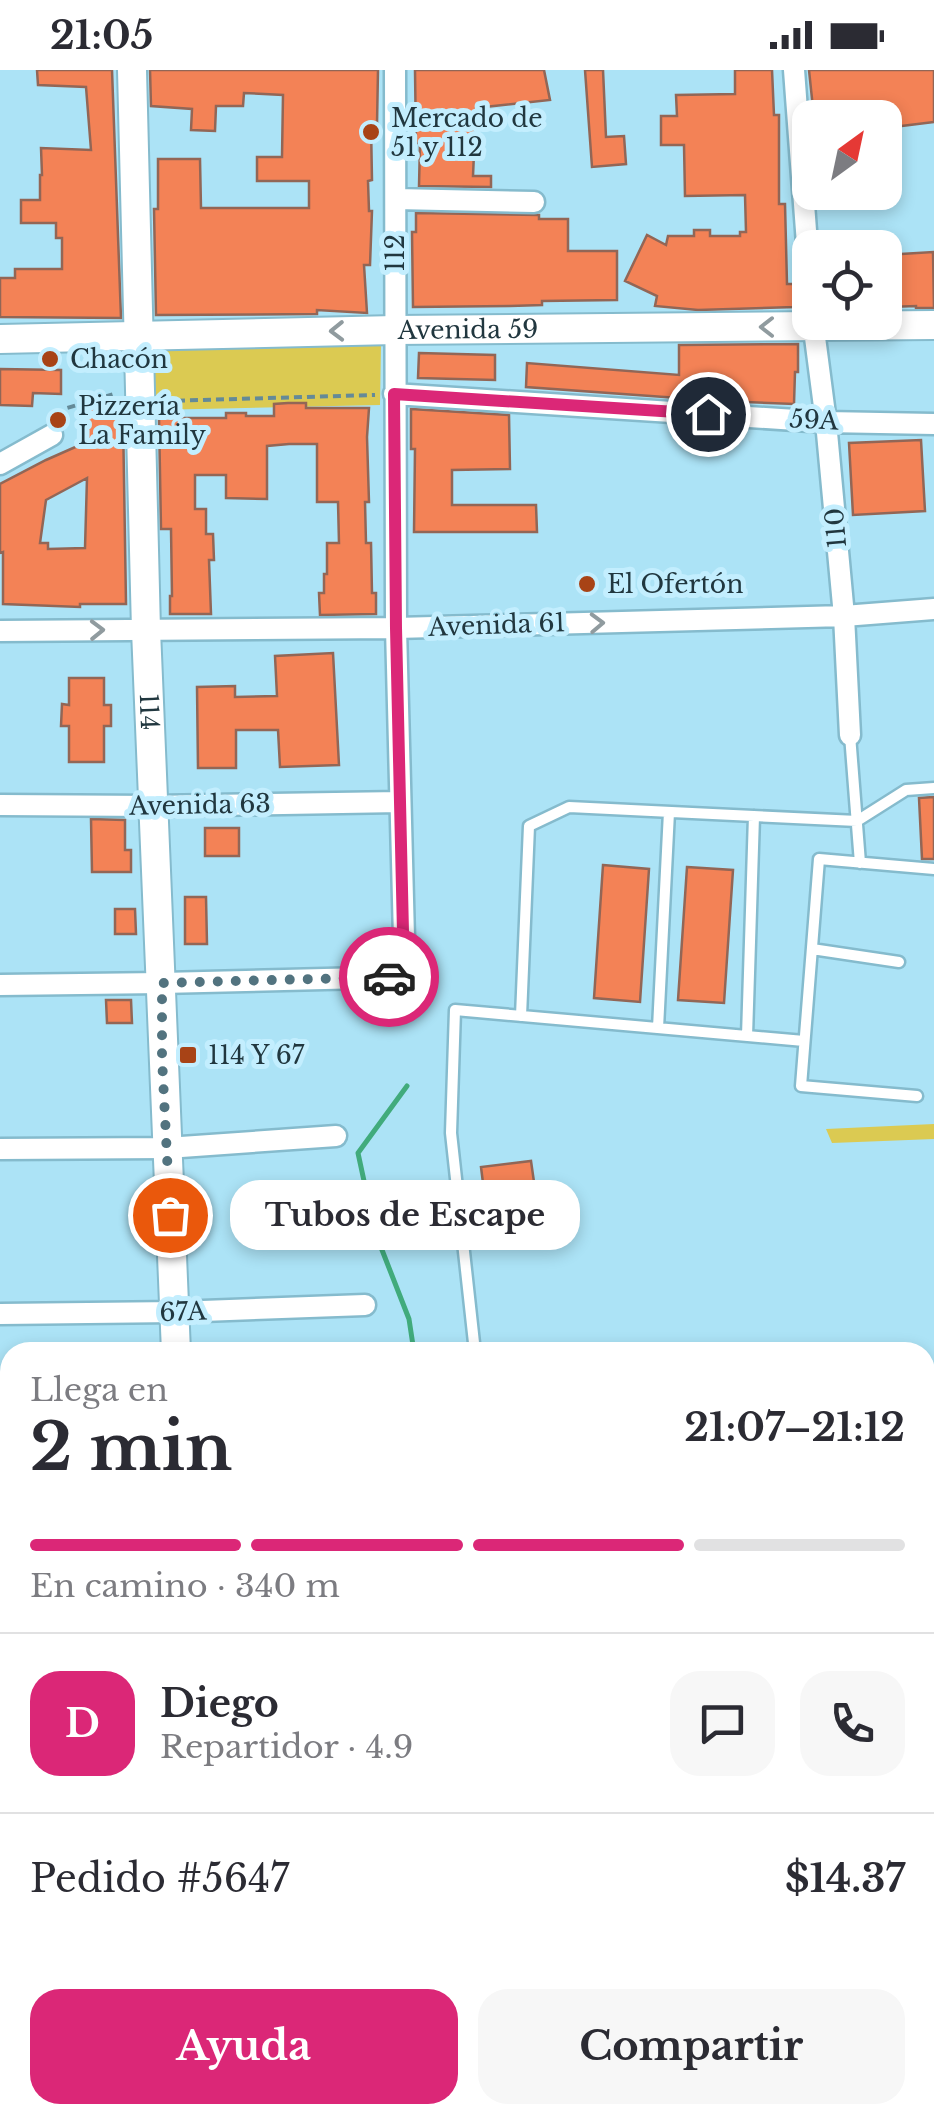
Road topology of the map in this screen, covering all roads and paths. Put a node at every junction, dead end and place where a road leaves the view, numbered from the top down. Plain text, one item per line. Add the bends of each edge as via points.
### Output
1 (132, 70) edge
2 (395, 70) edge
3 (794, 70) edge
4 (396, 200) junction
5 (534, 202) dead end
6 (806, 230) edge
7 (792, 325) edge
8 (902, 325) edge
9 (934, 325) edge
10 (395, 330) junction
11 (139, 334) junction
12 (0, 339) edge
13 (815, 340) edge
14 (141, 394) junction
15 (394, 394) junction
16 (826, 422) junction
17 (934, 424) edge
18 (52, 435) joint
19 (0, 464) edge
20 (934, 609) edge
21 (844, 616) junction
22 (396, 628) junction
23 (146, 630) junction
24 (0, 631) edge
25 (850, 735) joint
26 (934, 788) edge
27 (400, 802) junction
28 (0, 805) edge
29 (154, 806) junction
30 (668, 812) junction
31 (754, 816) junction
32 (857, 821) junction
33 (860, 863) junction
34 (934, 869) edge
35 (812, 949) junction
36 (899, 962) dead end
37 (162, 983) junction
38 (0, 984) edge
39 (521, 1016) junction
40 (658, 1028) junction
41 (747, 1036) junction
42 (804, 1041) junction
43 (918, 1096) dead end
44 (336, 1136) dead end
45 (167, 1148) junction
46 (0, 1149) edge
47 (365, 1305) dead end
48 (176, 1312) junction
49 (0, 1314) edge
50 (176, 1342) edge
51 (474, 1342) edge

1 - 11 main road, 114
2 - 4 street, 112
3 - 6 street
4 - 5 street
4 - 10 street, 112
7 -> 10 main road, Avenida 59
8 - 9 main road, Avenida 59
10 -> 11 main road, Avenida 59
10 - 15 street, 112
11 - 12 main road, Avenida 59
11 - 14 main road, 114
13 - 16 street, 110
14 - 15 path
14 - 18 path via 67,408
14 - 23 main road, 114
15 - 16 street, 59A
15 - 22 street, 112
16 - 17 street, 59A
16 - 21 street, 110
18 - 19 street
20 - 21 street, Avenida 61
22 -> 21 street, Avenida 61
21 - 25 street, 110
22 - 23 street, Avenida 61
22 - 27 street, 112
24 -> 23 street, Avenida 61
23 - 29 main road, 114
25 - 32 lane
26 - 32 lane via 906,790
27 - 29 street, Avenida 63
27 - 37 street, 112 via 404,976
28 - 29 street, Avenida 63
29 - 37 main road, 114
30 - 31 lane
30 - 39 lane via 570,807 530,826
30 - 40 lane
31 - 32 lane
31 - 41 lane
32 - 33 lane
33 - 34 lane
33 - 35 lane via 819,859
35 - 36 lane
35 - 42 lane
37 - 38 street
37 - 45 main road, 114
39 - 40 lane
39 - 51 lane via 455,1010 451,1133
40 - 41 lane
41 - 42 lane
42 - 43 lane via 801,1086
44 - 45 street
45 - 46 street
45 - 48 main road, 114
47 - 48 street, 67A
48 - 49 street, 67A
48 - 50 main road, 114

